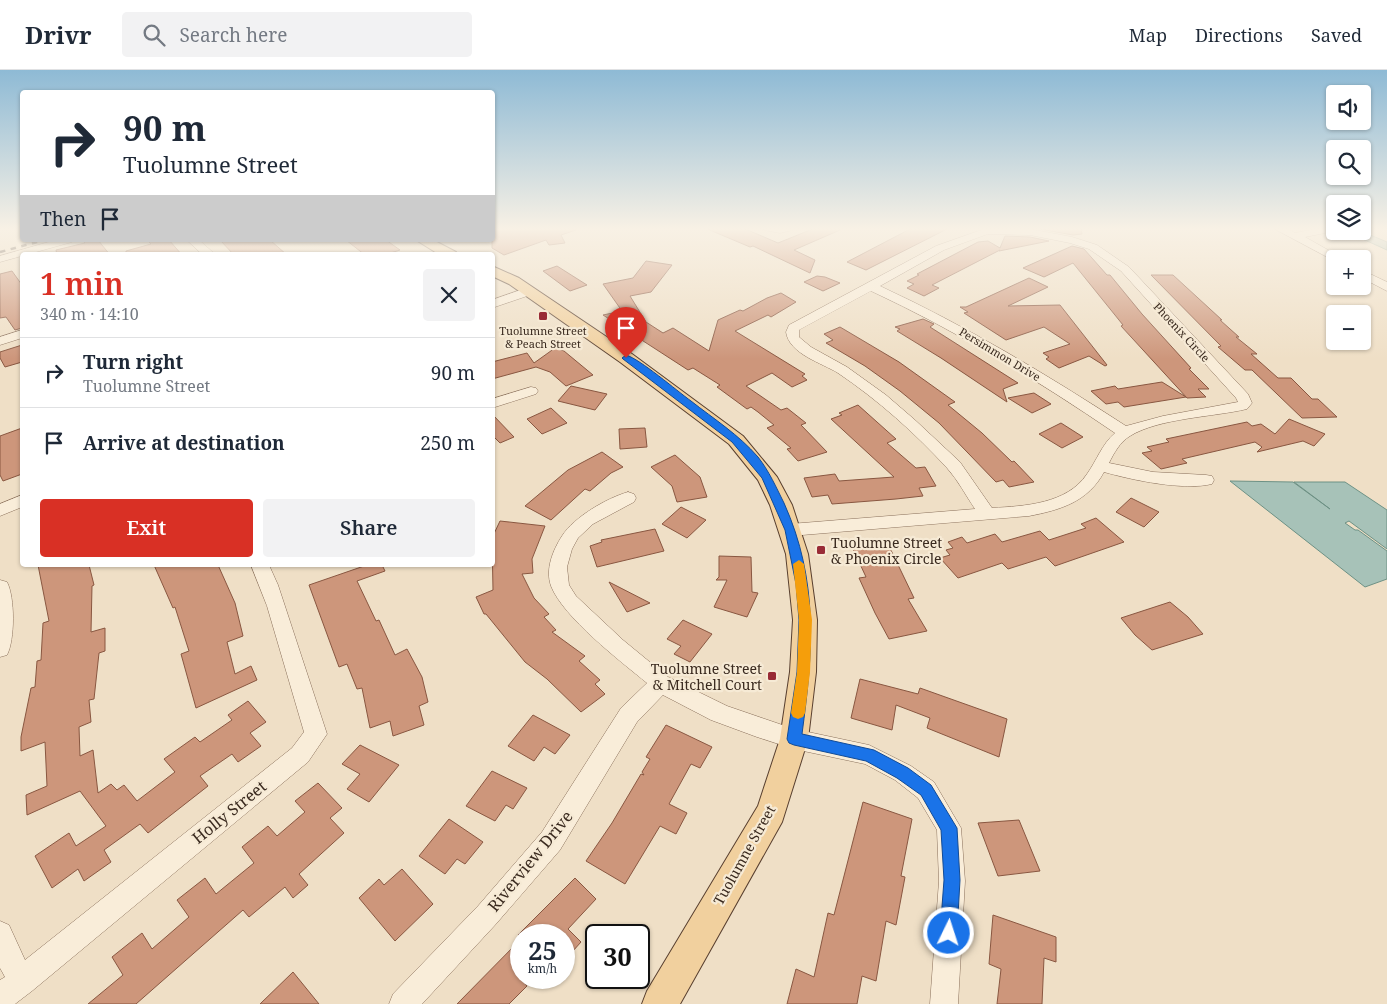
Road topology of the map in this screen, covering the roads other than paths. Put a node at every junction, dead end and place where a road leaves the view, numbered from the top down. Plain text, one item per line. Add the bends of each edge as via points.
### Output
1 (495, 272) edge
2 (897, 272) edge
3 (1127, 272) edge
4 (1371, 278) edge
5 (871, 286) junction
6 (1387, 287) edge
7 (529, 291) junction
8 (495, 303) edge
9 (20, 335) edge
10 (0, 341) edge
11 (531, 391) dead end
12 (495, 403) edge
13 (1124, 432) junction
14 (1101, 466) junction
15 (1206, 480) dead end
16 (628, 498) dead end
17 (20, 502) edge
18 (0, 510) edge
19 (987, 514) junction
20 (790, 530) junction
21 (261, 567) edge
22 (0, 587) edge
23 (0, 649) edge
24 (661, 683) junction
25 (794, 739) junction
26 (0, 934) edge
27 (22, 981) junction
28 (0, 998) edge
29 (403, 1004) edge
30 (660, 1004) edge
31 (944, 1004) edge

1 - 7 main road, Tuolumne Street
2 - 5 street, Phoenix Circle
3 - 13 street, Phoenix Circle via 1243,396 1245,403
4 - 6 street
5 - 13 street, Persimmon Drive via 973,337
5 - 19 street, Phoenix Circle via 794,328 793,338 806,350 842,370 881,398 910,423 954,466
7 - 8 street
7 - 20 main road, Tuolumne Street via 736,440 767,477
9 - 10 street
11 - 12 street
13 - 14 street via 1105,454
14 - 15 street via 1162,480
14 - 19 street via 1081,492 1066,500 1045,507
16 - 24 street via 587,520 572,534 563,548 558,567 560,584 575,607
17 - 18 street
19 - 20 street
20 - 25 main road, Tuolumne Street via 799,564 806,620 804,672
21 - 27 street, Holly Street via 270,585 316,734 300,755
22 - 23 street via 3,612
24 - 25 street via 719,713
24 - 29 street, Riverview Drive via 629,716 551,841
25 - 30 main road, Tuolumne Street via 771,812
25 - 31 street via 869,755 903,773 926,790 949,828 952,880
26 - 27 street
27 - 28 street, Holly Street

